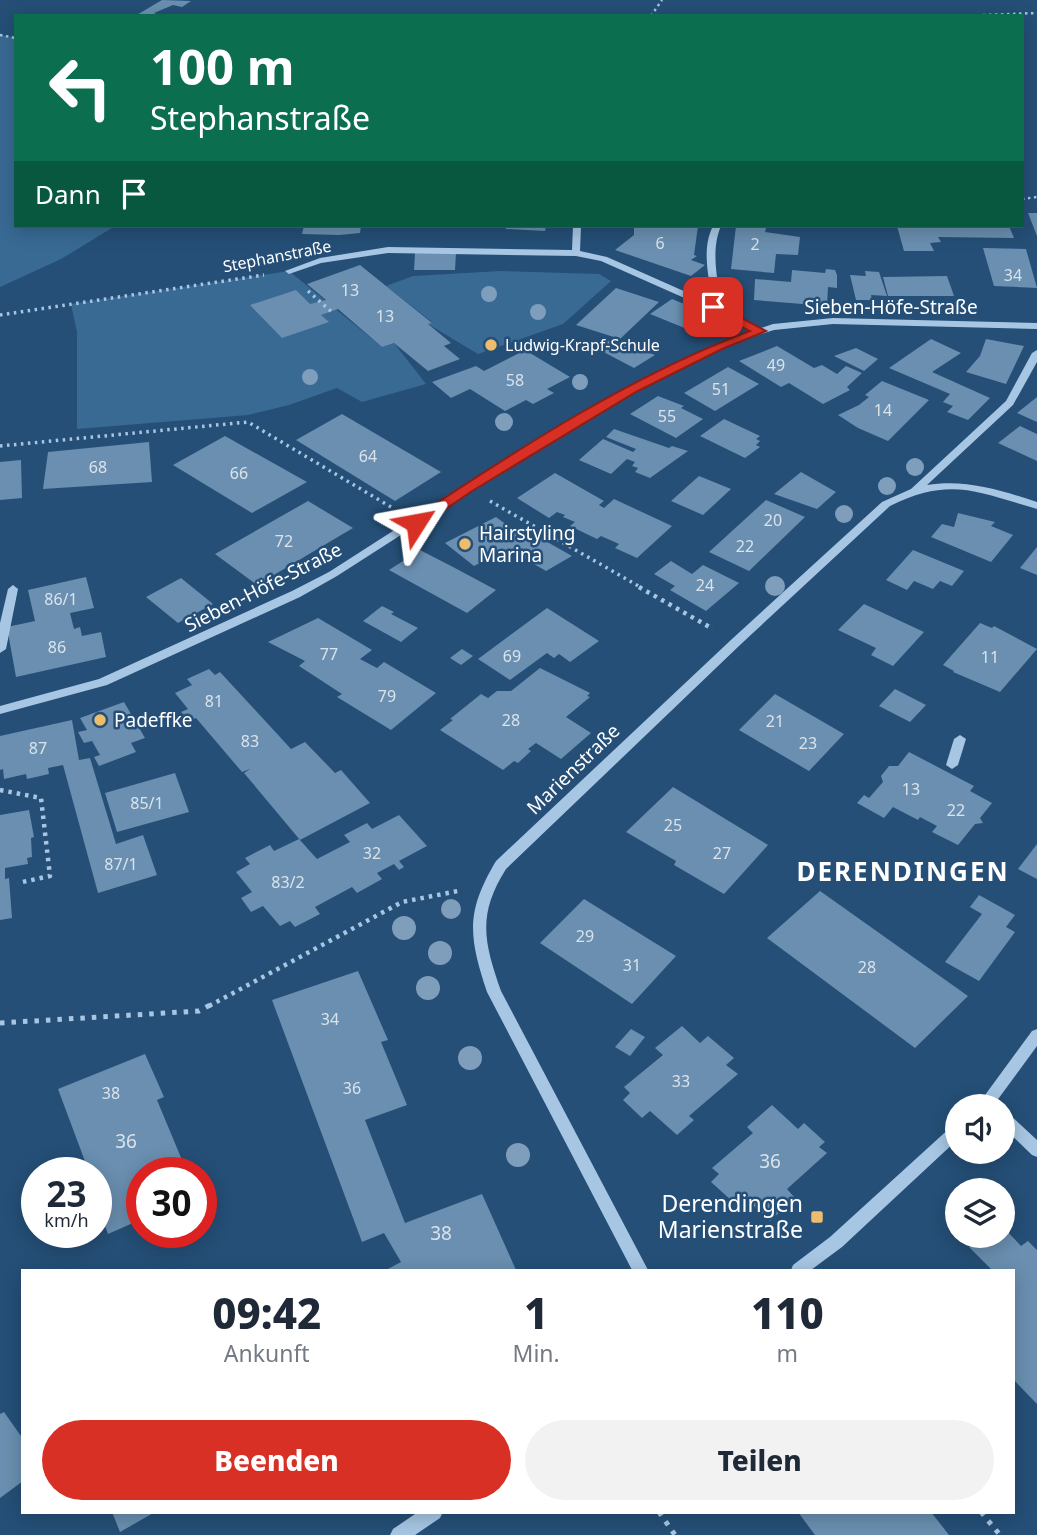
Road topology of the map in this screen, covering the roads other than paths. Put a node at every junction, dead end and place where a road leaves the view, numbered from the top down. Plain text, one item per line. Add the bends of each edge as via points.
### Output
1 (577, 228) edge
2 (716, 228) edge
3 (576, 253) junction
4 (288, 271) road end
5 (718, 310) junction
6 (1037, 326) edge
7 (760, 331) junction
8 (1037, 353) edge
9 (916, 489) junction
10 (1037, 506) edge
11 (13, 589) dead end
12 (0, 649) edge
13 (0, 710) edge
14 (960, 739) dead end
15 (952, 765) dead end
16 (1037, 1035) edge
17 (995, 1094) edge
18 (1015, 1129) edge
19 (945, 1142) edge
20 (1037, 1150) edge
21 (639, 1269) edge
22 (800, 1269) edge
23 (430, 1514) edge
24 (399, 1535) edge

1 - 3 street
2 - 5 street via 712,235
3 - 4 street, Stephanstraße via 388,250
3 - 5 street, Stephanstraße via 604,259
5 - 7 street, Stephanstraße
6 - 7 street, Sieben-Höfe-Straße via 833,321
7 - 13 street, Sieben-Höfe-Straße via 632,389 333,574 264,610 103,682
8 - 9 street via 1010,403
9 - 10 street, Marienstraße via 985,488
9 - 21 street, Marienstraße via 886,504 736,642 501,865 487,886 478,934 494,992
11 - 12 street
14 - 15 street
16 - 17 street
18 - 20 street
19 - 22 street
23 - 24 street

